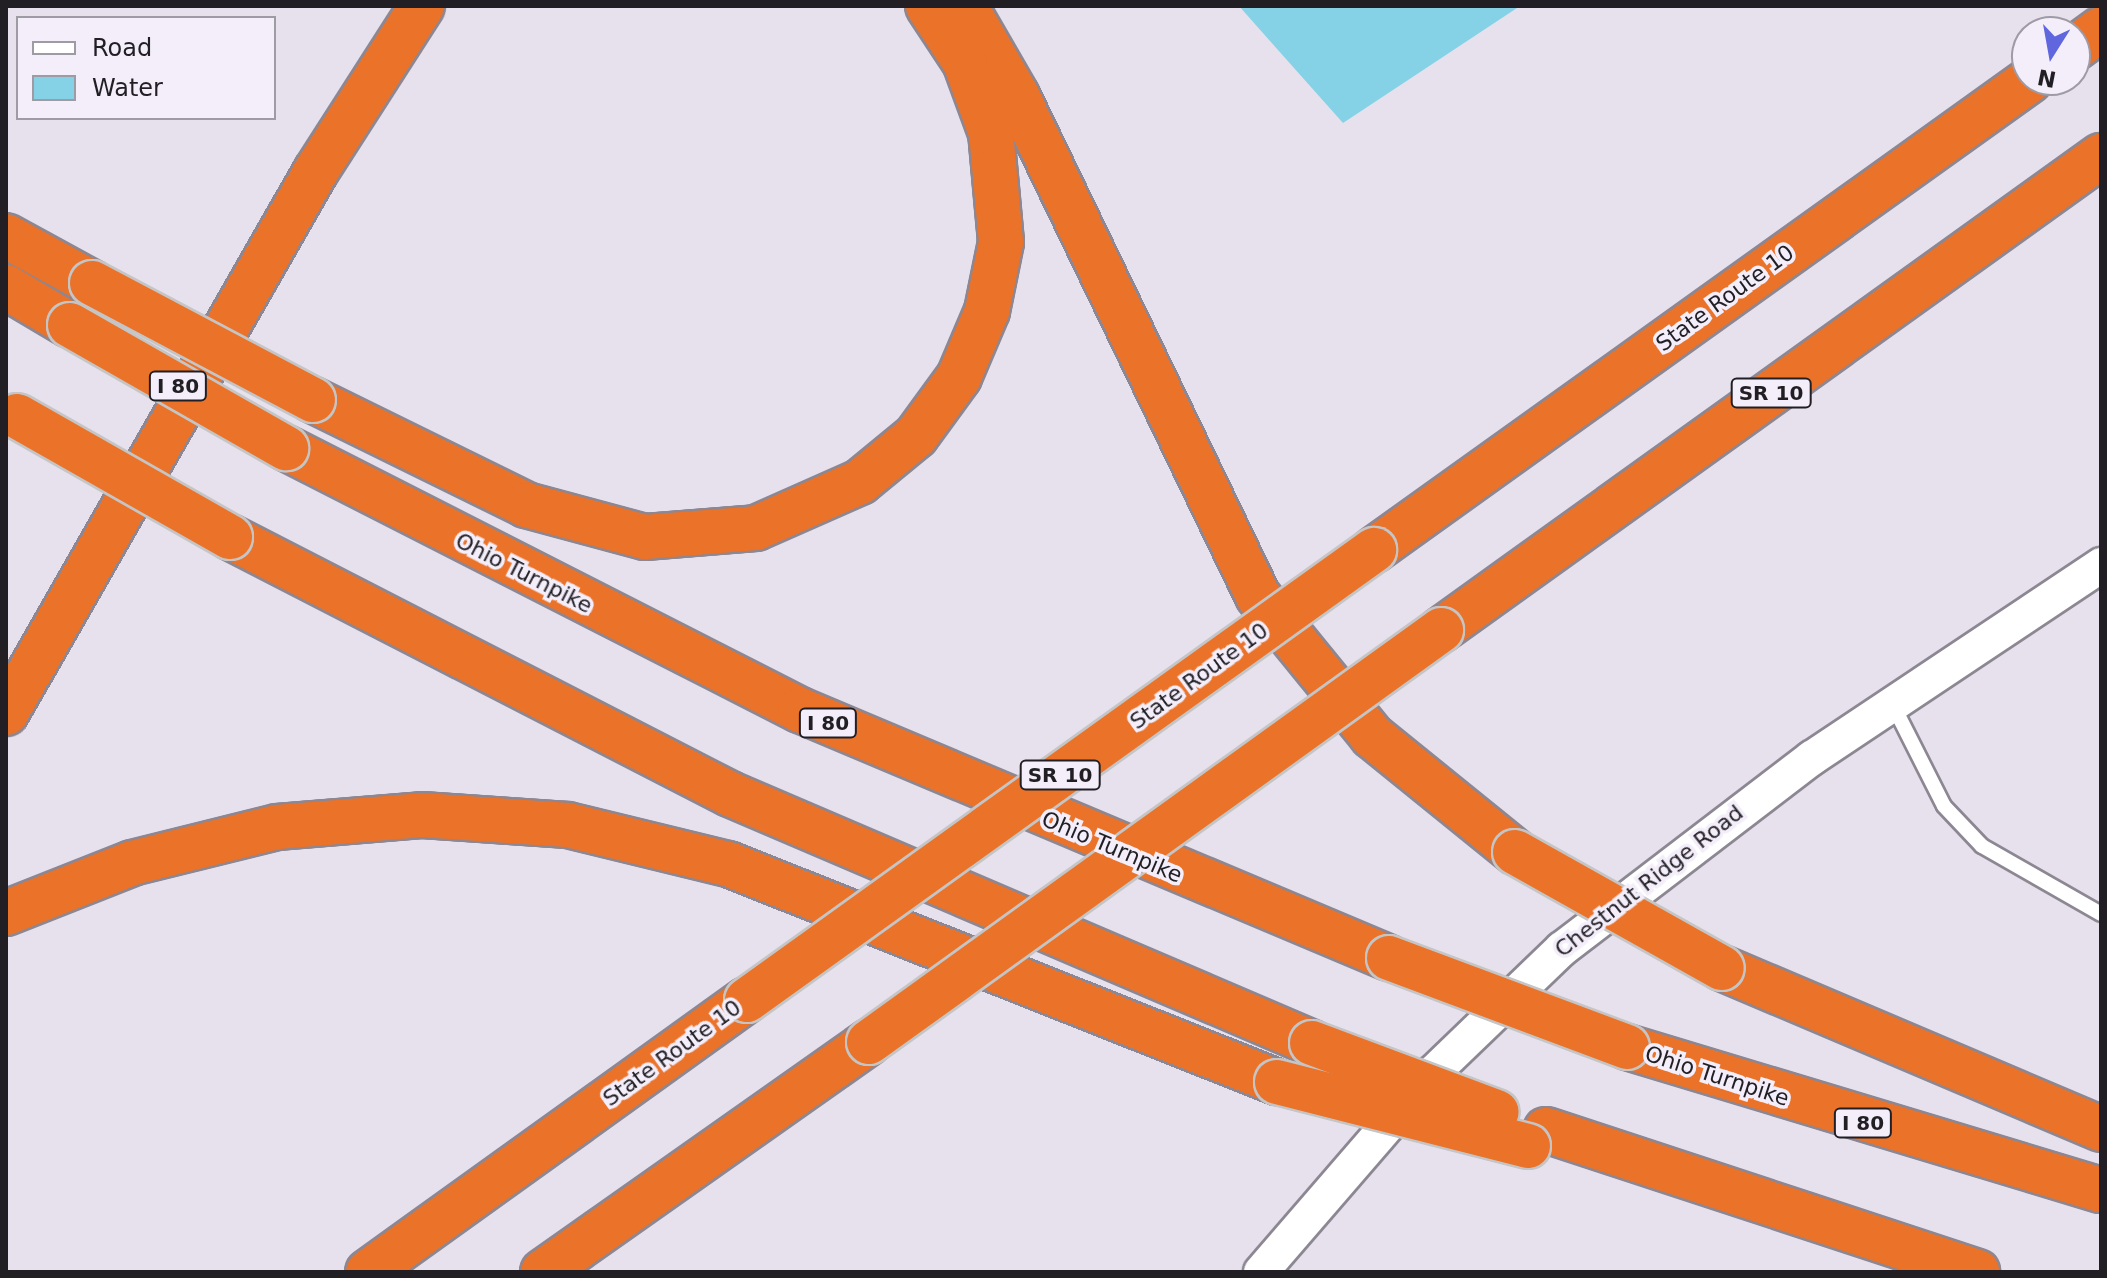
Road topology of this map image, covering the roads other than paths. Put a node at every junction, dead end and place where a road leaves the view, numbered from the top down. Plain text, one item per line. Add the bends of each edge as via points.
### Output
1 (386, 6) edge
2 (422, 6) edge
3 (928, 6) edge
4 (965, 6) edge
5 (2011, 94) edge
6 (2101, 156) edge
7 (6, 236) edge
8 (6, 287) edge
9 (12, 413) edge
10 (2101, 565) edge
11 (6, 665) edge
12 (1892, 703) junction
13 (6, 713) edge
14 (6, 913) edge
15 (2101, 914) edge
16 (2101, 1129) edge
17 (1537, 1138) junction
18 (2101, 1190) edge
19 (368, 1272) edge
20 (543, 1272) edge
21 (1261, 1272) edge
22 (1977, 1272) edge

1 - 11 highway
2 - 13 highway via 316,171
3 - 7 highway, bridge via 965,62 1000,173 1001,242 987,311 959,377 916,436 860,482 756,528 645,537 526,505 313,400
4 - 16 highway, bridge via 1017,96 1258,596 1310,668 1382,746 1515,852 1722,968
5 - 19 highway, State Route 10 / SR 10, bridge
6 - 20 highway, SR 10, bridge
8 - 18 highway, Ohio Turnpike / I 80, bridge via 286,448 800,710 1389,958 1627,1047
9 - 17 highway, bridge via 230,537 730,794
10 - 12 street, Chestnut Ridge Road
12 - 15 lane via 1944,806 1982,846
12 - 21 street, Chestnut Ridge Road via 1692,844 1562,949 1433,1073
14 - 17 highway, bridge via 156,855 277,827 422,815 568,825 753,873 1277,1082
17 - 22 highway

